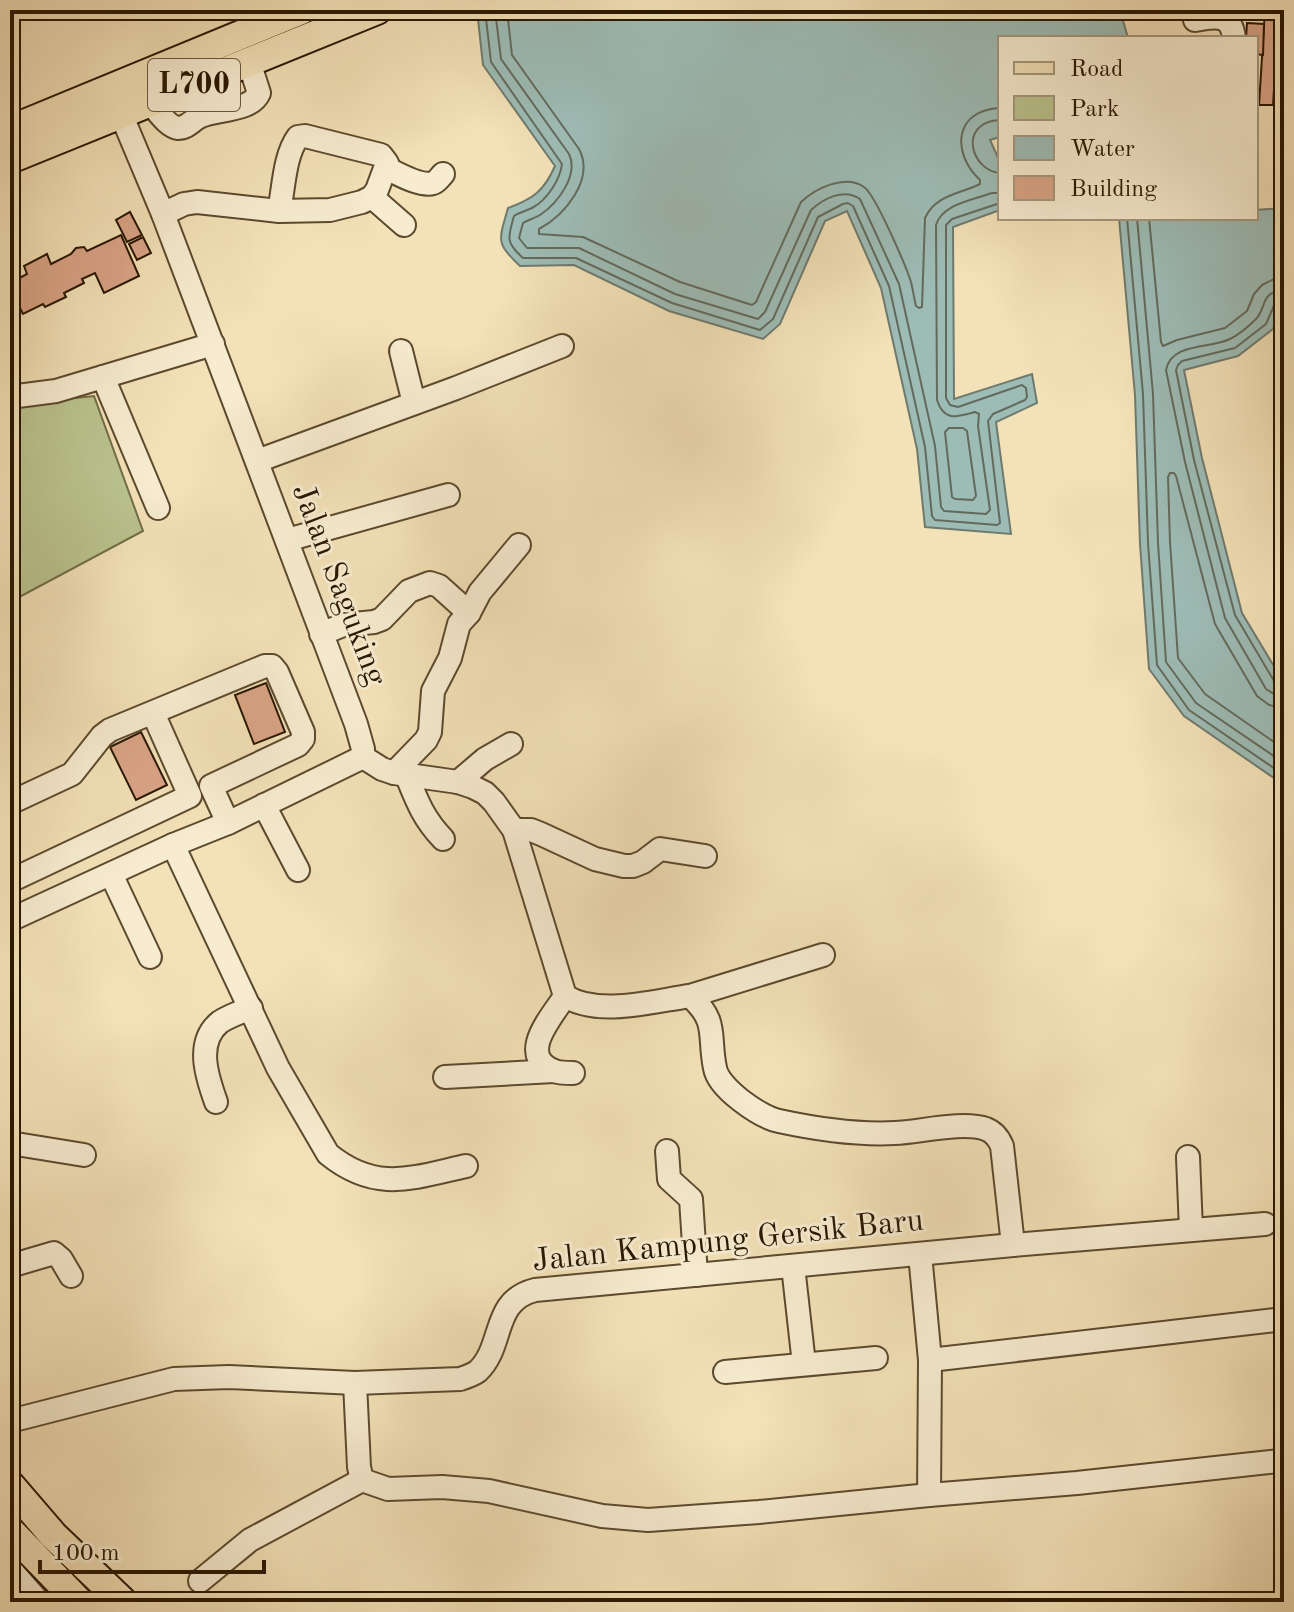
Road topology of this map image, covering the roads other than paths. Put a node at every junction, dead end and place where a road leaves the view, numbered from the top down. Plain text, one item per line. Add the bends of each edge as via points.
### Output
1 (298, 11) edge
2 (373, 11) edge
3 (1195, 23) edge
4 (1234, 36) edge
5 (249, 62) junction
6 (83, 100) junction
7 (150, 103) junction
8 (121, 114) junction
9 (10, 130) edge
10 (10, 159) edge
11 (386, 168) junction
12 (443, 174) dead end
13 (372, 197) junction
14 (279, 211) junction
15 (163, 214) junction
16 (404, 225) dead end
17 (213, 344) junction
18 (562, 346) dead end
19 (401, 351) dead end
20 (103, 377) junction
21 (10, 397) edge
22 (414, 403) junction
23 (257, 461) junction
24 (448, 495) dead end
25 (158, 508) dead end
26 (287, 540) junction
27 (519, 545) dead end
28 (469, 613) junction
29 (321, 634) junction
30 (153, 713) junction
31 (511, 744) dead end
32 (363, 757) junction
33 (400, 773) junction
34 (458, 782) junction
35 (211, 786) junction
36 (190, 796) junction
37 (10, 803) edge
38 (264, 805) junction
39 (228, 823) junction
40 (514, 830) junction
41 (443, 839) dead end
42 (173, 845) junction
43 (705, 856) dead end
44 (298, 870) dead end
45 (111, 874) junction
46 (10, 881) edge
47 (10, 920) edge
48 (823, 955) dead end
49 (150, 957) dead end
50 (565, 996) junction
51 (690, 996) junction
52 (251, 1008) junction
53 (445, 1077) dead end
54 (216, 1102) dead end
55 (10, 1143) edge
56 (667, 1151) dead end
57 (84, 1155) dead end
58 (1188, 1157) dead end
59 (466, 1166) dead end
60 (1265, 1224) dead end
61 (1191, 1230) junction
62 (1013, 1245) junction
63 (920, 1254) junction
64 (10, 1266) edge
65 (793, 1266) junction
66 (696, 1275) junction
67 (71, 1276) dead end
68 (1284, 1319) edge
69 (876, 1358) dead end
70 (930, 1360) junction
71 (804, 1364) junction
72 (725, 1372) dead end
73 (355, 1383) junction
74 (10, 1421) edge
75 (1284, 1458) edge
76 (362, 1480) junction
77 (10, 1485) edge
78 (929, 1495) junction
79 (10, 1531) edge
80 (10, 1569) edge
81 (200, 1581) dead end
82 (39, 1602) edge
83 (79, 1602) edge
84 (123, 1602) edge

1 - 6 main road, L700
2 - 5 main road, L700
3 - 4 street via 1213,17 1226,20
5 - 7 main road, L700
5 - 7 street via 259,93 253,103 201,116 180,128
6 - 8 street via 104,103
6 - 9 main road, L700
7 - 8 main road, L700
8 - 10 main road, L700
8 - 15 street, Jalan Saguking
11 - 12 street via 429,184
11 - 13 street
11 - 14 street via 381,155 298,137
13 - 14 street via 330,210
13 - 16 street
14 - 15 street via 197,202
15 - 17 street, Jalan Saguking
17 - 20 street
17 - 23 street, Jalan Saguking
18 - 22 street
19 - 22 street
20 - 21 street
20 - 25 street
22 - 23 street
23 - 26 street, Jalan Saguking
24 - 26 street
26 - 29 street, Jalan Saguking
27 - 28 street
28 - 29 street via 430,583 409,591 382,619
28 - 33 street via 459,624 433,691 430,732
29 - 32 street, Jalan Saguking via 356,724
30 - 35 street via 265,666 277,672 303,739
30 - 36 street
30 - 37 street via 102,736 66,779
31 - 34 street
32 - 33 street
32 - 38 street
33 - 34 street
33 - 41 street
34 - 40 street via 485,793
35 - 36 street
35 - 39 street
36 - 46 street
38 - 39 street
38 - 44 street
39 - 42 street
40 - 43 street via 531,830 624,866 660,849
40 - 50 street
42 - 45 street
42 - 52 street
45 - 47 street
45 - 49 street
48 - 51 street
50 - 51 street via 598,1007
50 - 53 street via 535,1051 563,1072
51 - 62 street via 710,1024 715,1072 764,1116 848,1132 988,1129 1002,1146
52 - 54 street via 220,1022 209,1036 204,1051
52 - 59 street via 278,1068 322,1145 339,1163 375,1179 396,1180
55 - 57 street
56 - 66 street via 669,1179 691,1199
58 - 61 street
60 - 61 street, Jalan Kampung Gersik Baru
61 - 62 street, Jalan Kampung Gersik Baru
62 - 63 street, Jalan Kampung Gersik Baru
63 - 65 street, Jalan Kampung Gersik Baru
63 - 70 street
64 - 67 street via 54,1253
65 - 66 street, Jalan Kampung Gersik Baru
65 - 71 street
66 - 73 street, Jalan Kampung Gersik Baru via 525,1293 502,1316 490,1353 476,1373 460,1379
68 - 70 street
69 - 71 street
70 - 78 street
71 - 72 street
73 - 74 street, Jalan Kampung Gersik Baru via 174,1379
73 - 76 street
75 - 78 street
76 - 78 street via 388,1489 489,1491 602,1516 648,1520
76 - 81 street via 250,1540
77 - 84 main road
79 - 83 main road
80 - 82 street

